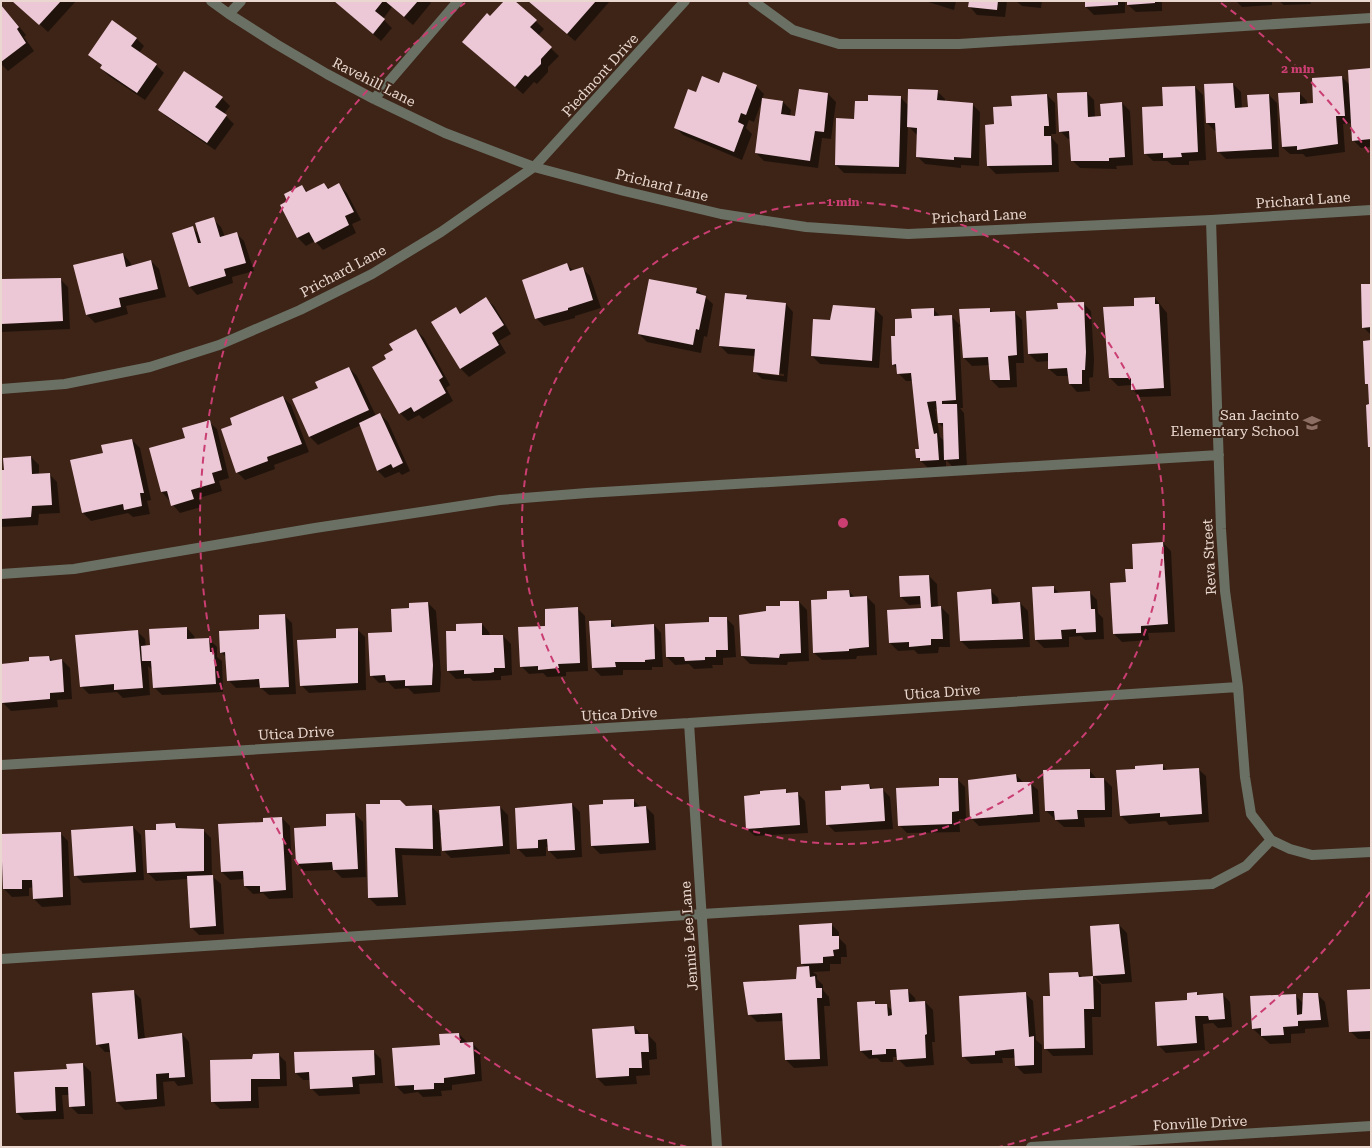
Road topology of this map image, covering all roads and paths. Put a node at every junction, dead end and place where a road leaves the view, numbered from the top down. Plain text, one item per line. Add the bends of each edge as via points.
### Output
1 (211, 1) edge
2 (241, 1) edge
3 (458, 1) edge
4 (685, 1) edge
5 (753, 1) edge
6 (229, 14) junction
7 (1371, 18) edge
8 (374, 99) junction
9 (534, 167) junction
10 (1371, 210) edge
11 (1211, 220) junction
12 (1, 389) edge
13 (1219, 455) junction
14 (1, 574) edge
15 (1238, 687) junction
16 (689, 724) junction
17 (1, 765) edge
18 (1272, 840) junction
19 (1371, 852) edge
20 (702, 914) junction
21 (1, 959) edge
22 (1371, 1126) edge
23 (717, 1147) edge
24 (1031, 1147) edge

1 - 6 street, Ravehill Lane
2 - 6 street
3 - 8 street
4 - 9 street, Piedmont Drive
5 - 7 street via 793,30 839,44 960,44
6 - 8 street, Ravehill Lane via 295,56
8 - 9 street, Ravehill Lane via 445,133
9 - 11 street, Prichard Lane via 721,214 806,227 908,234
9 - 12 street, Prichard Lane via 441,232 372,274 300,310 219,345 143,368 65,384
10 - 11 street, Prichard Lane
11 - 13 street, Reva Street
13 - 14 street via 587,492 500,500 74,569
13 - 15 street, Reva Street via 1225,591
15 - 16 street, Utica Drive
15 - 18 street, Reva Street via 1245,778 1251,814
16 - 17 street, Utica Drive
16 - 20 street, Jennie Lee Lane
18 - 19 street, Reva Street via 1290,850 1312,855
18 - 20 street via 1246,866 1212,884
20 - 21 street
20 - 23 street, Jennie Lee Lane
22 - 24 street, Fonville Drive

